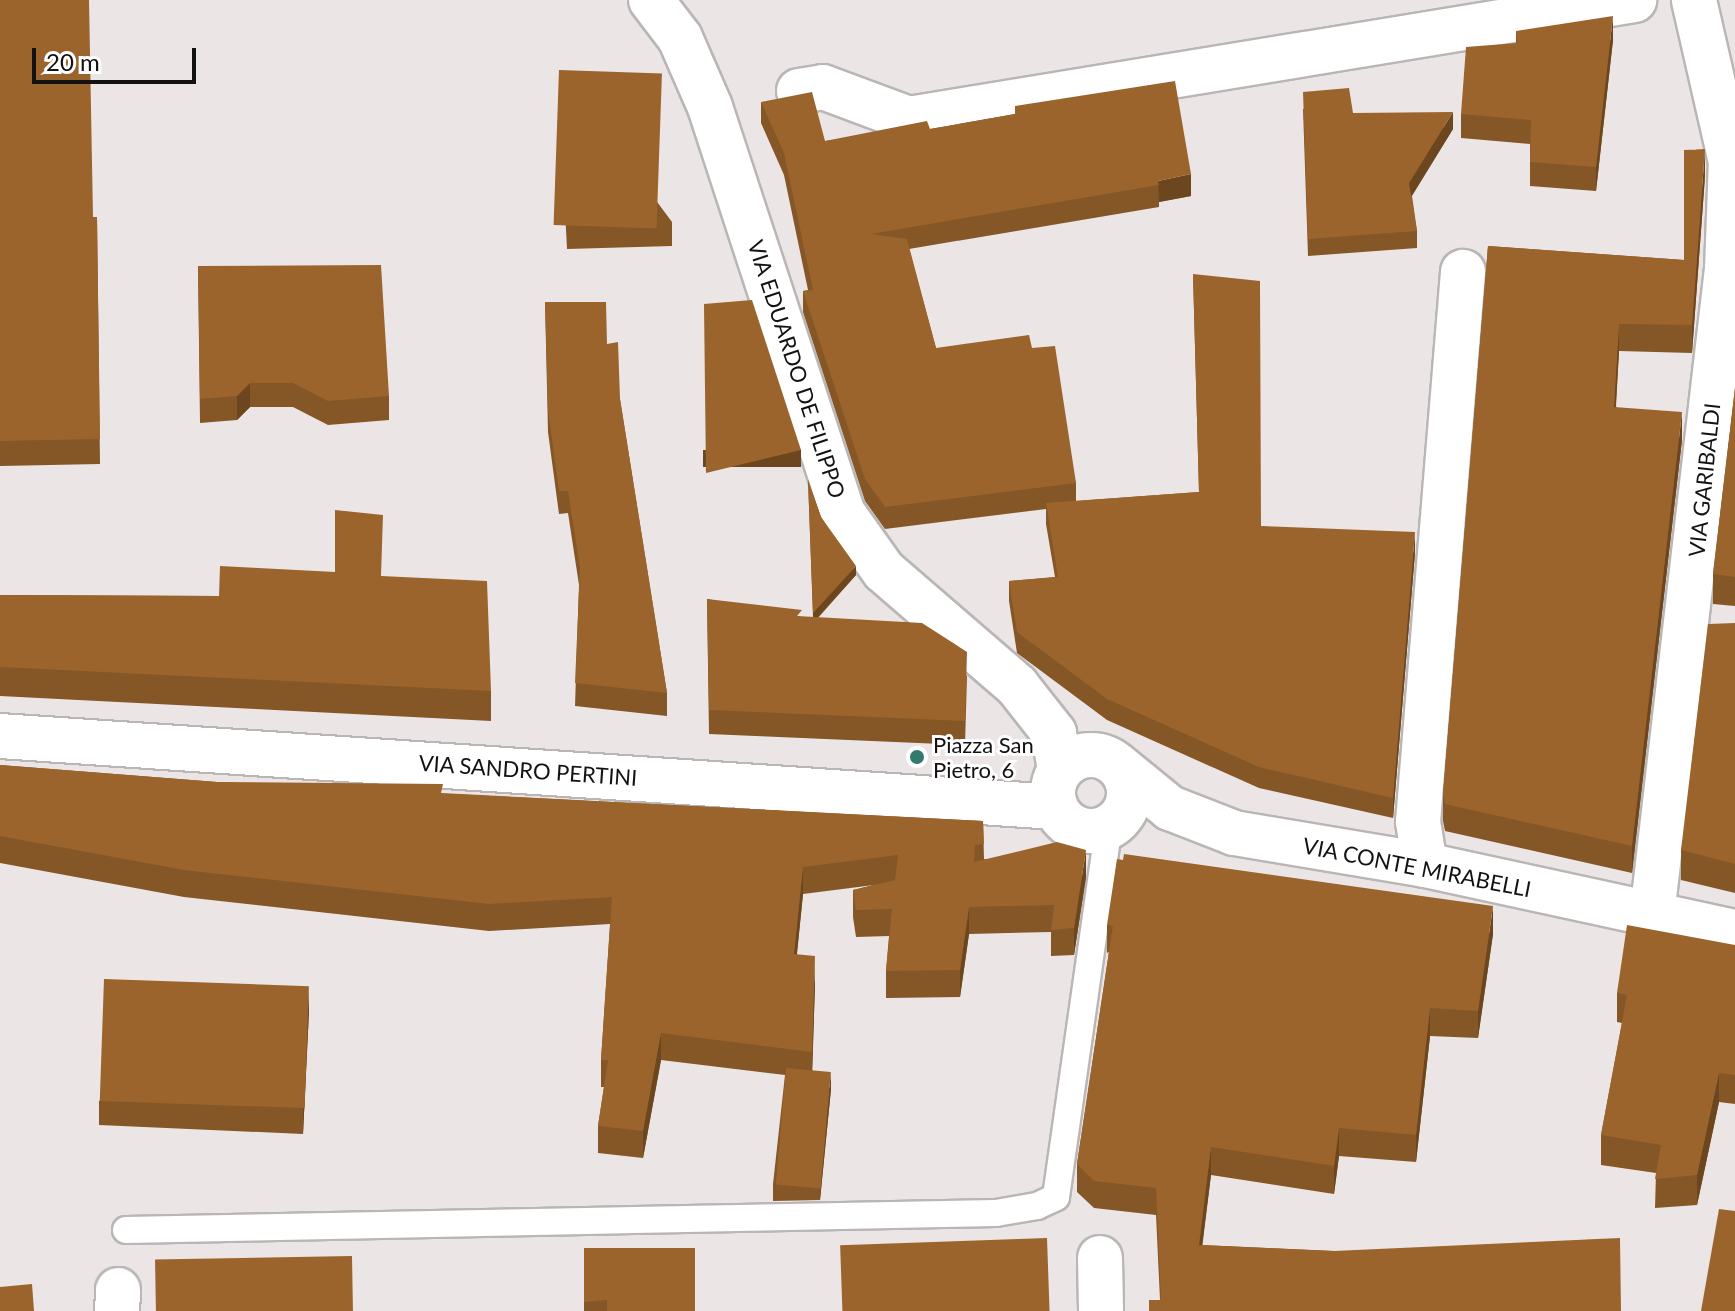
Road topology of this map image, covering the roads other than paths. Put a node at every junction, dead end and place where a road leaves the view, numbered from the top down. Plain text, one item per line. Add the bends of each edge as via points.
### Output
1 (651, 0) edge
2 (1634, 0) edge
3 (1694, 0) edge
4 (799, 91) edge
5 (1733, 162) edge
6 (1463, 272) dead end
7 (0, 736) edge
8 (1116, 764) junction
9 (1058, 789) junction
10 (1109, 826) junction
11 (1425, 865) junction
12 (1652, 915) junction
13 (1735, 932) edge
14 (126, 1230) dead end
15 (1100, 1258) dead end
16 (1101, 1311) edge

1 - 9 street, VIA EDUARDO DE FILIPPO via 680,38 710,107 842,512 884,571 1017,686 1054,733
2 - 4 street via 909,119 823,87
3 - 5 street, VIA GARIBALDI
5 - 12 street, VIA GARIBALDI via 1703,628
6 - 11 street via 1418,822
7 - 9 street, VIA SANDRO PERTINI
8 - 9 street via 1081,756
8 - 10 street via 1129,785 1129,798
8 - 11 street, VIA CONTE MIRABELLI via 1190,820 1234,833
9 - 10 street via 1063,819 1086,831
10 - 14 lane via 1056,1197 1037,1206 996,1213
11 - 12 street, VIA CONTE MIRABELLI
12 - 13 street, VIA CONTE MIRABELLI
15 - 16 street

